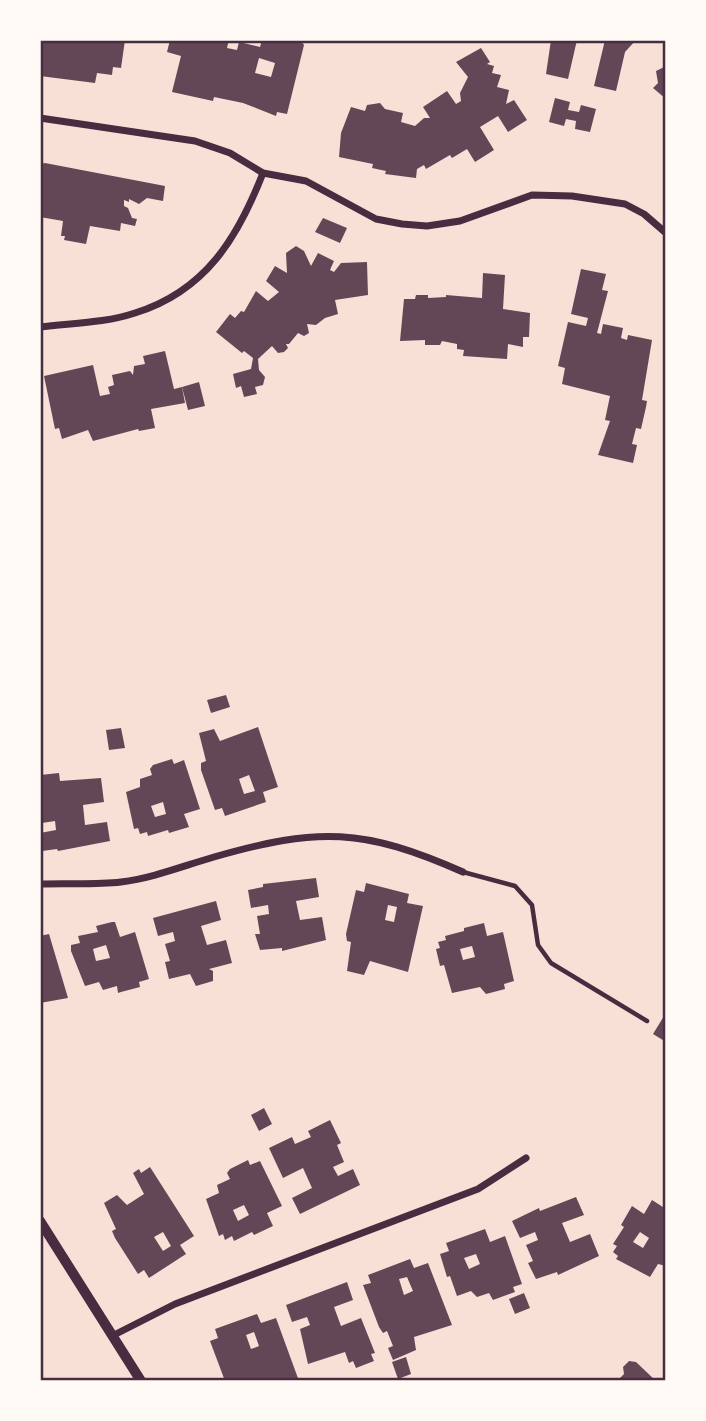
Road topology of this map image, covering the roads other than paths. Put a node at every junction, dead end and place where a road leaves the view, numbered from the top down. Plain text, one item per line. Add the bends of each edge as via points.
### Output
1 (40, 118) edge
2 (263, 173) junction
3 (666, 233) edge
4 (40, 327) edge
5 (463, 872) joint
6 (40, 884) edge
7 (646, 1021) dead end
8 (526, 1158) dead end
9 (40, 1221) edge
10 (112, 1336) junction
11 (141, 1381) edge

1 - 2 street via 195,141 230,153
2 - 3 street via 306,181 376,219 401,224 460,221 532,195 572,196 625,204
2 - 4 street via 245,218 224,253 195,281 135,313
5 - 6 street via 376,839 334,835 289,838 121,882
5 - 7 lane via 515,886 532,905 538,945 551,963
8 - 10 street via 478,1189 175,1304
9 - 10 street
10 - 11 street

